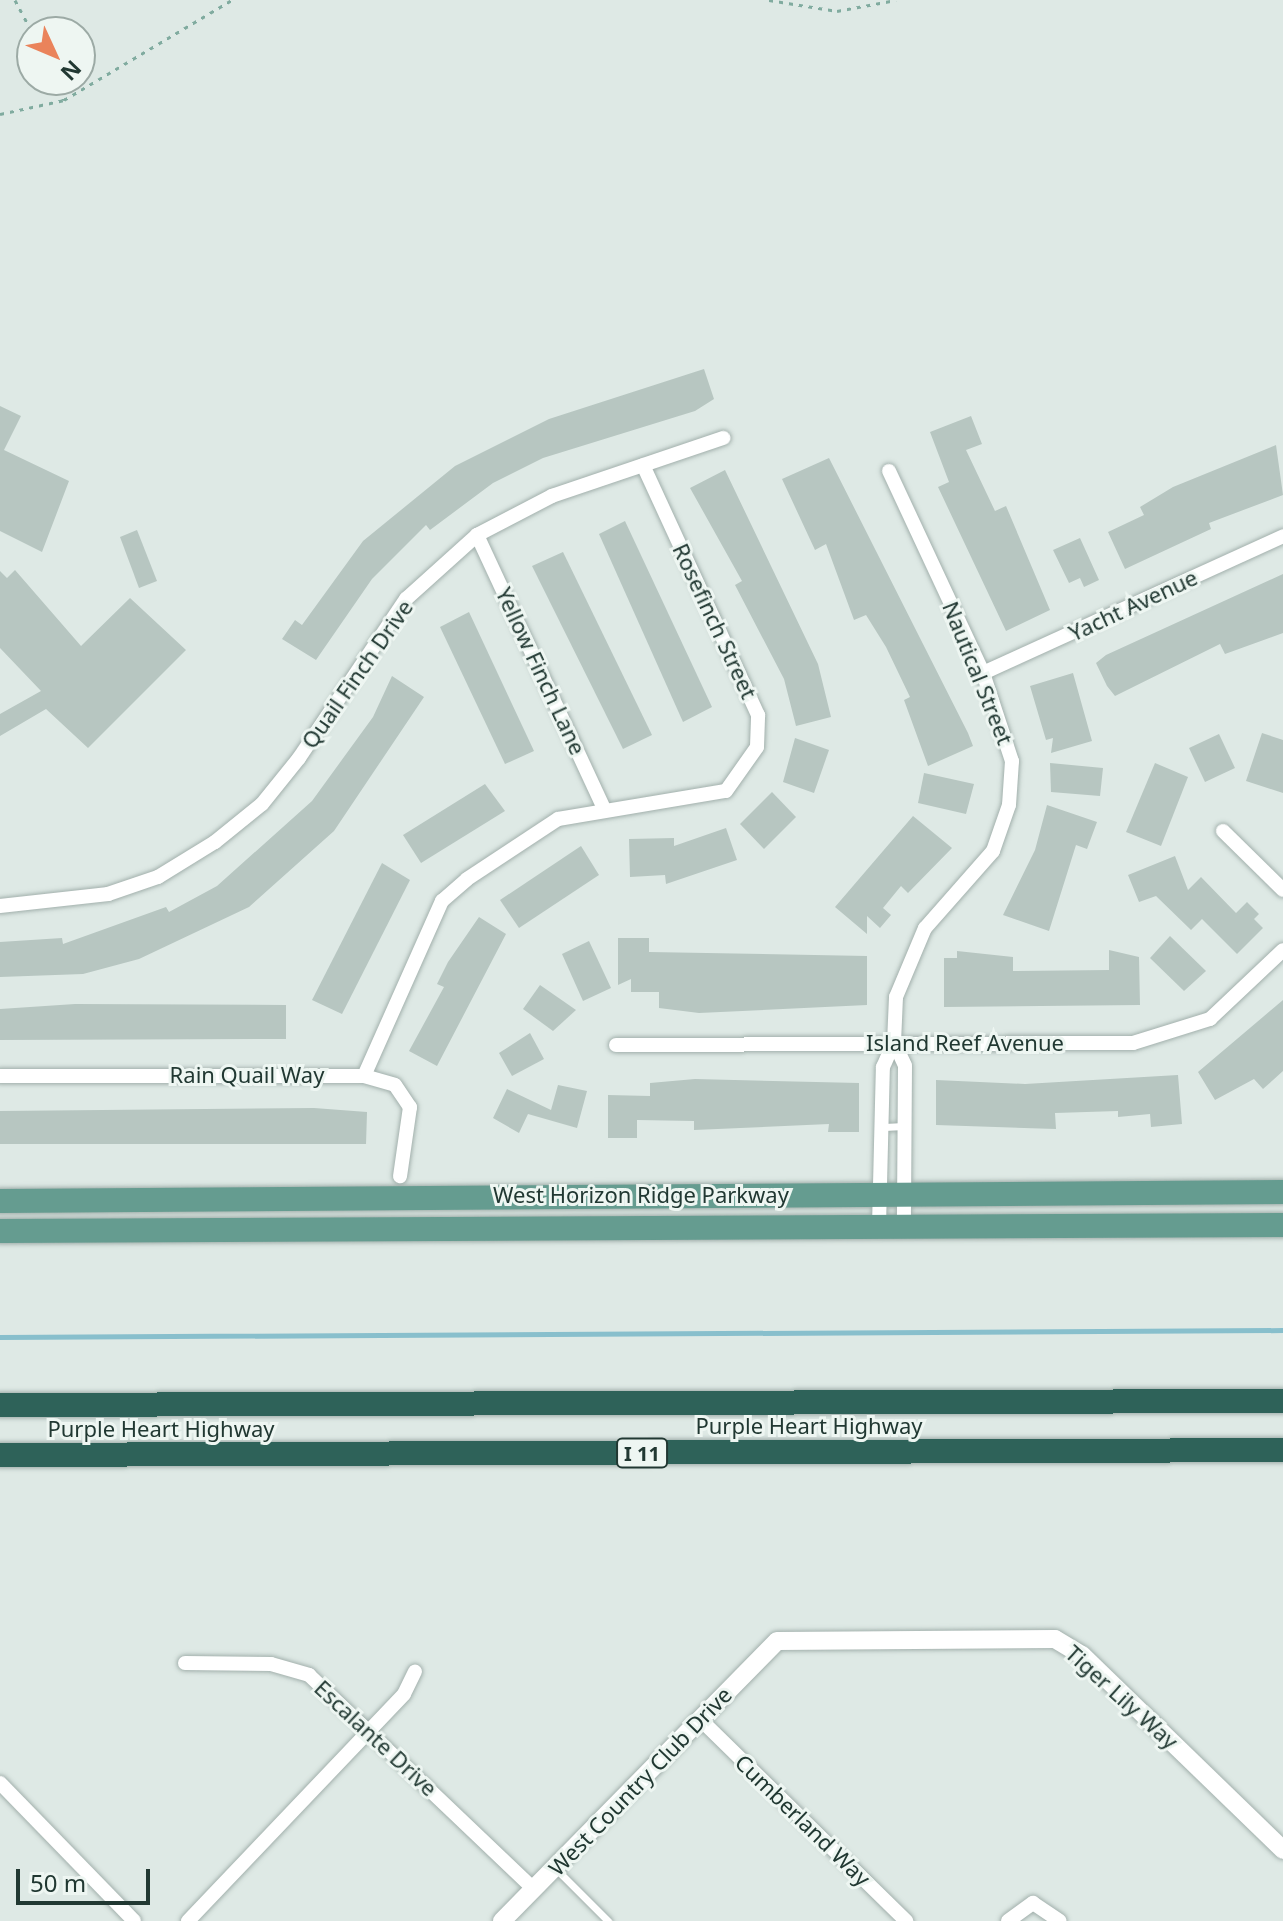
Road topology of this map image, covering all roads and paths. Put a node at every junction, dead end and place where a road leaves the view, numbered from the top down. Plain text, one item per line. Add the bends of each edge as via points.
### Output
1 (232, 0) edge
2 (769, 0) edge
3 (896, 0) edge
4 (62, 96) edge
5 (64, 100) junction
6 (0, 114) edge
7 (723, 438) dead end
8 (643, 465) junction
9 (889, 471) dead end
10 (477, 535) junction
11 (1283, 536) edge
12 (983, 673) junction
13 (604, 808) junction
14 (1223, 831) dead end
15 (1283, 890) edge
16 (0, 906) edge
17 (1283, 950) edge
18 (894, 1042) junction
19 (616, 1045) dead end
20 (0, 1076) edge
21 (364, 1076) junction
22 (905, 1126) junction
23 (883, 1127) junction
24 (402, 1187) junction
25 (1283, 1192) edge
26 (893, 1195) junction
27 (0, 1201) edge
28 (1283, 1225) edge
29 (879, 1226) junction
30 (904, 1226) junction
31 (465, 1230) junction
32 (0, 1231) edge
33 (1283, 1401) edge
34 (0, 1405) edge
35 (1283, 1450) edge
36 (0, 1455) edge
37 (777, 1641) joint
38 (185, 1663) dead end
39 (415, 1671) dead end
40 (700, 1719) junction
41 (369, 1729) junction
42 (0, 1783) edge
43 (1283, 1850) edge
44 (554, 1868) junction
45 (534, 1889) junction
46 (134, 1921) edge
47 (188, 1921) edge
48 (502, 1921) edge
49 (608, 1921) edge
50 (906, 1921) edge
51 (1008, 1921) edge
52 (1060, 1921) edge

1 - 5 path
2 - 3 path via 837,11
4 - 5 path
5 - 6 path
7 - 8 street, Quail Finch Drive
8 - 10 street, Quail Finch Drive via 552,496
8 - 13 street, Rosefinch Street via 758,715 757,747 726,791 697,801
9 - 12 street, Nautical Street
10 - 13 street, Yellow Finch Lane
10 - 16 street, Quail Finch Drive via 406,599 299,758 262,804 215,842 158,877 108,894
11 - 12 street, Yacht Avenue
12 - 18 street, Nautical Street via 1008,739 1009,805 977,875 925,928 903,968
13 - 21 street via 558,819 442,901
14 - 15 street
17 - 18 street, Island Reef Avenue via 1210,1019 1163,1038
18 - 19 street, Island Reef Avenue
18 - 22 street, Nautical Street via 905,1066
18 - 23 street, Nautical Street via 883,1067
20 - 21 street, Rain Quail Way
21 - 24 street, Rain Quail Way via 395,1085 410,1107
22 - 23 lane
22 - 26 street, Nautical Street
23 - 26 street, Nautical Street
24 - 26 main road, West Horizon Ridge Parkway
24 - 27 main road, West Horizon Ridge Parkway via 371,1199
24 - 31 main road via 423,1217
25 - 26 main road, West Horizon Ridge Parkway
26 - 29 street, Nautical Street
26 - 30 street, Nautical Street
28 - 30 main road, West Horizon Ridge Parkway
29 - 30 main road, West Horizon Ridge Parkway
29 - 31 main road, West Horizon Ridge Parkway
31 - 32 main road, West Horizon Ridge Parkway
33 - 34 highway, Purple Heart Highway
35 - 36 highway, Purple Heart Highway / I 11
37 - 40 street, West Country Club Drive
37 - 43 street, Tiger Lily Way via 1055,1639 1082,1655
38 - 41 street, Escalante Drive via 290,1666 329,1689
39 - 41 street via 404,1694
40 - 44 street, West Country Club Drive
40 - 50 street, Cumberland Way
41 - 45 street, Escalante Drive
41 - 47 street
42 - 46 street
44 - 45 street, West Country Club Drive
44 - 49 lane
45 - 48 street, West Country Club Drive
51 - 52 street via 1033,1903

